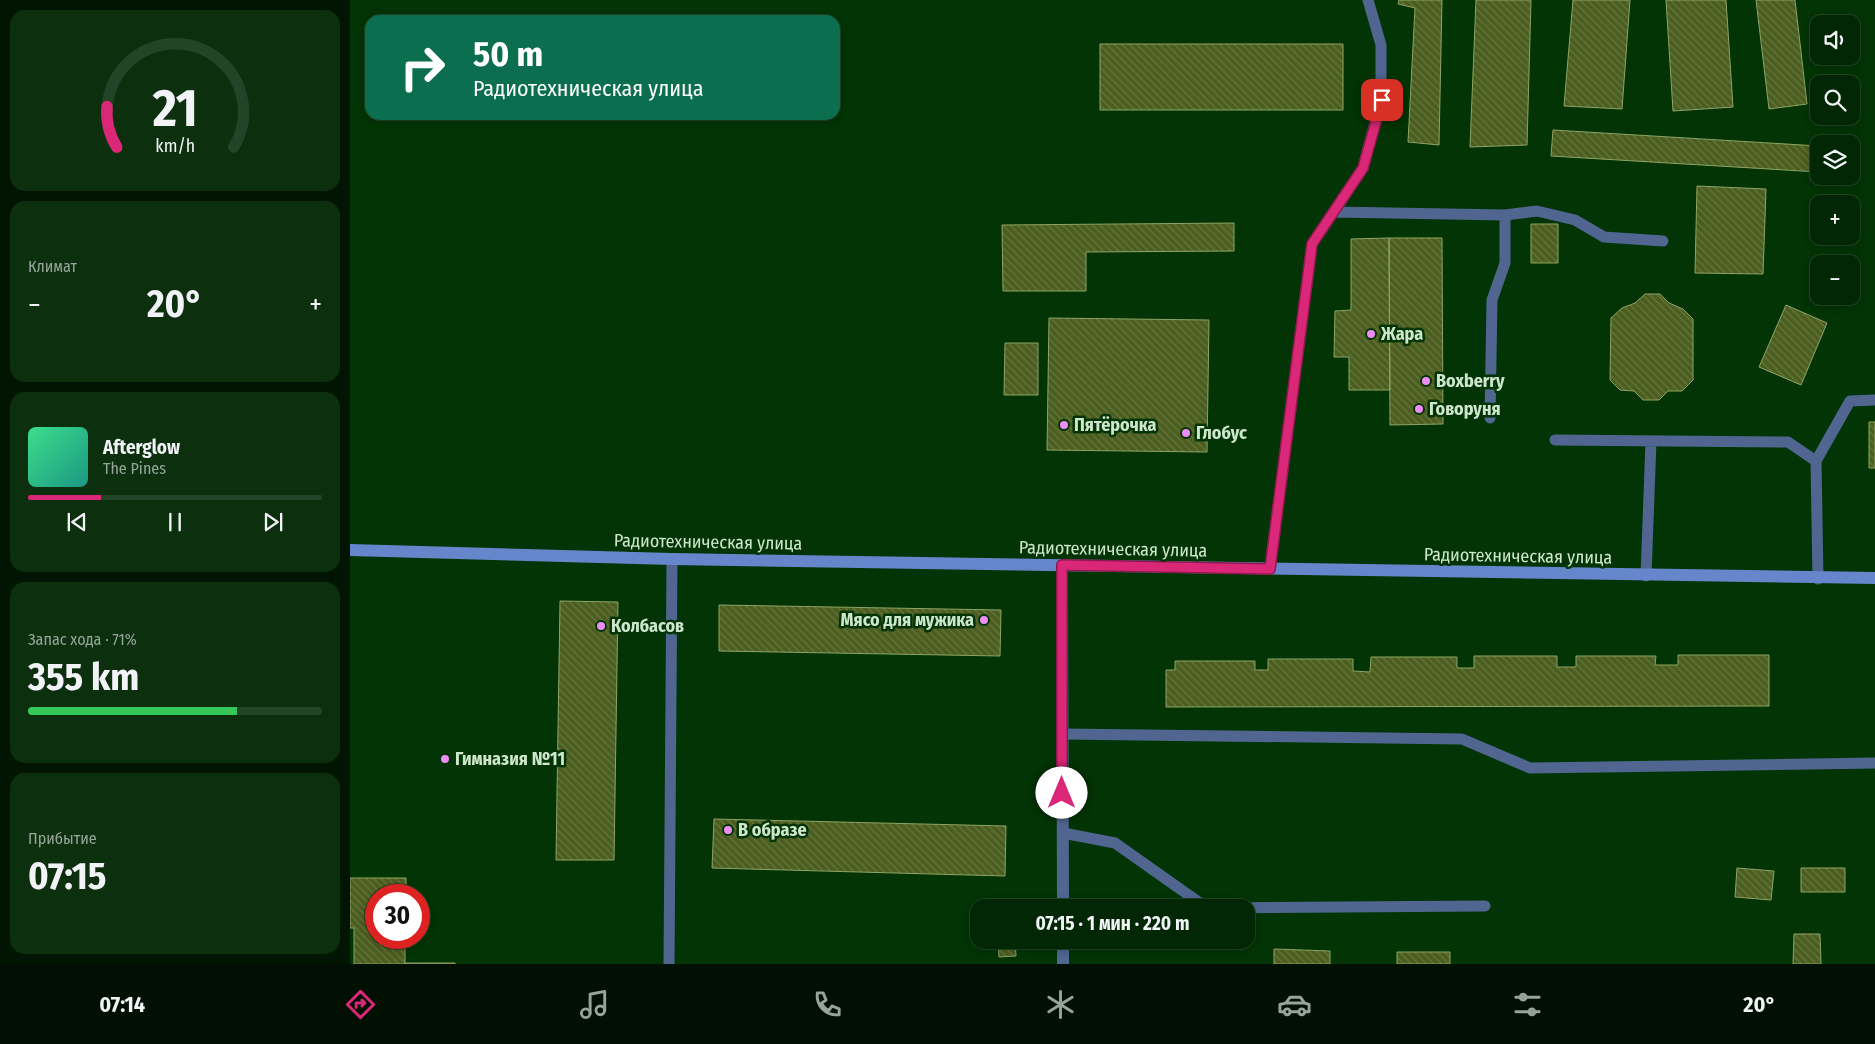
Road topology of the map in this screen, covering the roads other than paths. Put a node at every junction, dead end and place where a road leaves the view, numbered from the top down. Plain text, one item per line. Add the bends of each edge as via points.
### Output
1 (1368, 0) edge
2 (1334, 212) junction
3 (1505, 215) junction
4 (1663, 241) dead end
5 (1875, 400) edge
6 (1490, 418) dead end
7 (1555, 440) dead end
8 (1651, 441) junction
9 (1816, 461) junction
10 (350, 550) edge
11 (672, 559) junction
12 (1062, 565) junction
13 (1270, 569) junction
14 (1646, 576) junction
15 (1875, 578) edge
16 (1818, 579) junction
17 (1062, 734) junction
18 (1875, 763) edge
19 (1063, 833) junction
20 (1063, 899) edge
21 (1195, 899) edge
22 (1485, 906) dead end
23 (1255, 908) edge
24 (1063, 949) edge
25 (669, 964) edge
26 (1063, 964) edge

1 - 2 lane via 1381,46 1382,100 1363,168
2 - 3 lane
2 - 13 lane via 1312,244
3 - 4 lane via 1537,211 1575,220 1604,237
3 - 6 lane via 1505,264 1492,300
5 - 9 lane via 1850,401
7 - 8 lane
8 - 9 lane via 1788,442
8 - 14 lane
9 - 16 lane
10 - 11 street, Радиотехническая улица
11 - 12 street, Радиотехническая улица
11 - 25 lane
12 - 13 street, Радиотехническая улица
12 - 17 street
13 - 14 street, Радиотехническая улица
14 - 16 street, Радиотехническая улица
15 - 16 street, Радиотехническая улица
17 - 18 lane via 1462,739 1530,768
17 - 19 street
19 - 20 street
19 - 21 lane via 1115,843
22 - 23 lane
24 - 26 street

